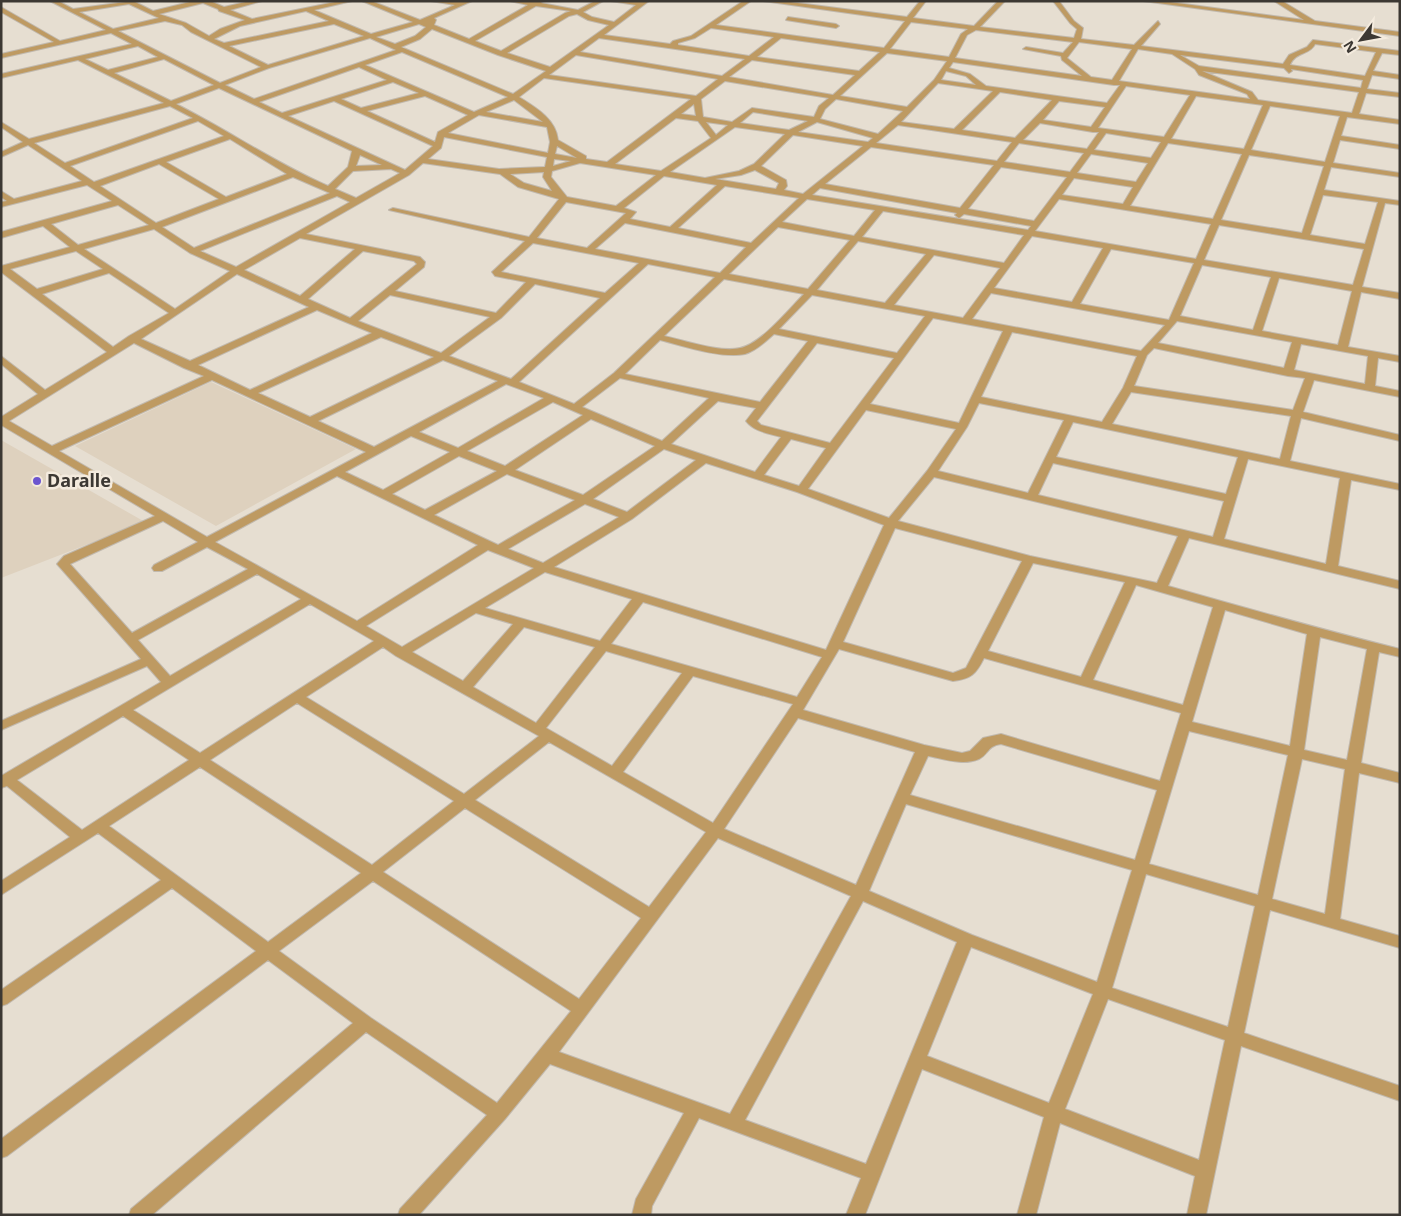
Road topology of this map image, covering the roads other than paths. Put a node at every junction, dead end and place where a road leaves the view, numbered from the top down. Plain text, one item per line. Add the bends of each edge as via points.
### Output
1 (53, 1) edge
2 (129, 1) edge
3 (204, 1) edge
4 (258, 1) edge
5 (349, 1) edge
6 (365, 1) edge
7 (430, 1) edge
8 (434, 1) edge
9 (513, 1) edge
10 (600, 1) edge
11 (614, 1) edge
12 (748, 1) edge
13 (766, 1) edge
14 (923, 1) edge
15 (1002, 1) edge
16 (1056, 1) edge
17 (1146, 1) edge
18 (1277, 1) edge
19 (467, 2) edge
20 (776, 2) edge
21 (538, 3) edge
22 (643, 3) edge
23 (802, 3) edge
24 (331, 6) junction
25 (221, 10) junction
26 (308, 10) junction
27 (2, 11) edge
28 (72, 11) junction
29 (580, 11) junction
30 (396, 12) junction
31 (855, 12) junction
32 (154, 13) junction
33 (235, 15) junction
34 (319, 15) junction
35 (436, 16) junction
36 (165, 19) junction
37 (788, 19) dead end
38 (909, 19) junction
39 (252, 21) junction
40 (422, 21) junction
41 (334, 22) junction
42 (1158, 23) dead end
43 (616, 24) junction
44 (1316, 24) junction
45 (432, 25) junction
46 (709, 26) junction
47 (836, 26) junction
48 (228, 28) junction
49 (975, 28) junction
50 (112, 30) junction
51 (389, 30) junction
52 (829, 31) dead end
53 (423, 34) junction
54 (1400, 34) edge
55 (454, 35) junction
56 (781, 35) junction
57 (367, 36) junction
58 (598, 36) junction
59 (823, 36) dead end
60 (210, 38) junction
61 (816, 40) junction
62 (470, 41) junction
63 (1077, 41) junction
64 (58, 42) junction
65 (406, 42) junction
66 (1313, 42) junction
67 (385, 43) junction
68 (139, 44) junction
69 (225, 45) junction
70 (1136, 47) junction
71 (669, 48) junction
72 (398, 49) junction
73 (1026, 49) dead end
74 (1380, 50) junction
75 (885, 51) junction
76 (575, 53) junction
77 (1400, 53) edge
78 (500, 54) junction
79 (1175, 54) junction
80 (1065, 55) junction
81 (1, 56) edge
82 (165, 57) junction
83 (750, 58) junction
84 (80, 59) junction
85 (951, 60) junction
86 (359, 66) junction
87 (1286, 66) junction
88 (267, 67) junction
89 (1197, 68) junction
90 (945, 69) junction
91 (551, 70) junction
92 (1235, 72) junction
93 (106, 73) junction
94 (858, 74) junction
95 (1368, 75) junction
96 (1, 76) edge
97 (542, 76) junction
98 (1400, 77) edge
99 (722, 78) junction
100 (1090, 79) junction
101 (390, 81) junction
102 (936, 81) junction
103 (1114, 83) junction
104 (1314, 83) junction
105 (1124, 84) junction
106 (220, 86) junction
107 (983, 87) junction
108 (1242, 88) junction
109 (998, 90) junction
110 (1363, 90) junction
111 (790, 91) junction
112 (425, 94) junction
113 (1194, 94) junction
114 (1400, 95) edge
115 (514, 97) junction
116 (834, 97) junction
117 (697, 98) junction
118 (1057, 98) junction
119 (335, 99) junction
120 (253, 102) junction
121 (170, 104) junction
122 (1256, 104) junction
123 (1267, 105) junction
124 (1110, 106) junction
125 (822, 108) junction
126 (361, 110) junction
127 (910, 110) junction
128 (477, 114) junction
129 (673, 115) junction
130 (1344, 115) junction
131 (281, 116) junction
132 (1355, 116) junction
133 (199, 118) junction
134 (700, 118) junction
135 (816, 120) junction
136 (1038, 122) junction
137 (1400, 122) edge
138 (896, 123) junction
139 (1, 124) edge
140 (736, 124) junction
141 (549, 125) junction
142 (1093, 130) junction
143 (793, 131) junction
144 (957, 131) junction
145 (1104, 131) junction
146 (441, 134) junction
147 (229, 137) junction
148 (880, 137) junction
149 (1338, 138) junction
150 (715, 139) junction
151 (1166, 140) junction
152 (554, 141) junction
153 (28, 142) junction
154 (1016, 142) junction
155 (872, 144) junction
156 (438, 146) junction
157 (1400, 147) edge
158 (356, 150) junction
159 (1089, 152) junction
160 (1248, 152) junction
161 (1, 155) edge
162 (552, 156) junction
163 (422, 160) junction
164 (580, 160) junction
165 (1153, 161) junction
166 (161, 162) junction
167 (594, 163) junction
168 (1001, 164) junction
169 (1330, 164) junction
170 (608, 165) junction
171 (63, 166) junction
172 (757, 166) junction
173 (394, 167) junction
174 (351, 169) junction
175 (548, 169) junction
176 (504, 172) junction
177 (406, 173) junction
178 (293, 174) junction
179 (662, 174) junction
180 (1072, 175) junction
181 (1400, 175) edge
182 (688, 178) junction
183 (91, 184) junction
184 (722, 184) junction
185 (1139, 185) junction
186 (820, 186) junction
187 (333, 192) junction
188 (778, 192) junction
189 (1320, 192) junction
190 (1, 193) edge
191 (804, 196) junction
192 (1056, 196) junction
193 (561, 197) junction
194 (226, 200) junction
195 (1382, 201) junction
196 (14, 202) junction
197 (119, 202) junction
198 (358, 202) junction
199 (1400, 203) edge
200 (1, 206) edge
201 (880, 208) junction
202 (1125, 208) junction
203 (618, 209) junction
204 (393, 210) dead end
205 (963, 211) junction
206 (624, 220) junction
207 (954, 220) junction
208 (1217, 222) junction
209 (44, 223) junction
210 (777, 224) junction
211 (1036, 224) junction
212 (156, 226) junction
213 (672, 229) junction
214 (1029, 233) junction
215 (1, 235) edge
216 (298, 235) junction
217 (1305, 236) junction
218 (857, 239) junction
219 (530, 240) junction
220 (752, 246) junction
221 (1109, 246) junction
222 (1370, 247) junction
223 (78, 248) junction
224 (361, 248) junction
225 (193, 251) junction
226 (588, 251) junction
227 (932, 252) junction
228 (1199, 261) junction
229 (645, 262) junction
230 (1006, 266) junction
231 (2, 269) edge
232 (110, 270) junction
233 (236, 271) junction
234 (1276, 275) junction
235 (720, 276) junction
236 (533, 281) junction
237 (1357, 288) junction
238 (989, 290) junction
239 (389, 292) junction
240 (808, 292) junction
241 (35, 293) junction
242 (606, 296) junction
243 (1400, 296) edge
244 (301, 300) junction
245 (1075, 305) junction
246 (316, 307) junction
247 (887, 307) junction
248 (175, 313) junction
249 (498, 316) junction
250 (930, 316) junction
251 (1173, 320) junction
252 (351, 322) junction
253 (965, 322) junction
254 (1008, 330) junction
255 (773, 331) junction
256 (1257, 333) junction
257 (378, 334) junction
258 (657, 337) junction
259 (132, 338) junction
260 (815, 339) junction
261 (1297, 340) junction
262 (1151, 345) junction
263 (1342, 350) junction
264 (112, 351) junction
265 (1143, 354) junction
266 (1373, 355) junction
267 (441, 357) junction
268 (901, 357) junction
269 (1, 359) edge
270 (1400, 359) edge
271 (188, 366) junction
272 (1288, 374) junction
273 (618, 375) junction
274 (212, 376) junction
275 (1310, 377) junction
276 (509, 382) junction
277 (1128, 388) junction
278 (1370, 388) junction
279 (45, 394) junction
280 (250, 394) junction
281 (1400, 394) edge
282 (716, 397) junction
283 (552, 398) junction
284 (976, 399) junction
285 (763, 406) junction
286 (864, 406) junction
287 (576, 408) junction
288 (591, 414) junction
289 (1297, 414) junction
290 (1070, 418) junction
291 (2, 422) edge
292 (309, 422) junction
293 (1106, 425) junction
294 (962, 427) junction
295 (413, 433) junction
296 (788, 435) junction
297 (1400, 438) edge
298 (662, 445) junction
299 (834, 447) junction
300 (52, 450) junction
301 (375, 452) junction
302 (457, 452) junction
303 (1244, 454) junction
304 (704, 459) junction
305 (1049, 459) junction
306 (1284, 463) junction
307 (505, 470) junction
308 (337, 472) junction
309 (931, 472) junction
310 (1346, 476) junction
311 (756, 477) junction
312 (1400, 487) edge
313 (801, 490) junction
314 (382, 495) junction
315 (1031, 497) junction
316 (585, 499) junction
317 (1231, 499) junction
318 (424, 515) junction
319 (163, 516) junction
320 (628, 517) junction
321 (891, 523) junction
322 (1186, 534) junction
323 (207, 542) junction
324 (1217, 542) junction
325 (492, 548) junction
326 (1029, 559) junction
327 (542, 567) junction
328 (158, 568) dead end
329 (257, 569) junction
330 (1331, 570) junction
331 (1132, 580) junction
332 (1400, 585) edge
333 (1161, 589) junction
334 (640, 597) junction
335 (310, 599) junction
336 (1220, 606) junction
337 (474, 609) junction
338 (521, 622) junction
339 (357, 626) junction
340 (1314, 632) junction
341 (131, 640) junction
342 (383, 641) junction
343 (1374, 645) junction
344 (603, 646) junction
345 (833, 649) junction
346 (401, 653) junction
347 (1400, 653) edge
348 (981, 654) junction
349 (150, 660) junction
350 (690, 671) junction
351 (1085, 682) junction
352 (169, 683) junction
353 (465, 688) junction
354 (297, 697) junction
355 (798, 707) junction
356 (123, 710) junction
357 (1186, 718) junction
358 (1, 726) edge
359 (543, 733) junction
360 (923, 750) junction
361 (1296, 753) junction
362 (200, 760) junction
363 (1353, 766) junction
364 (614, 773) junction
365 (1400, 778) edge
366 (4, 781) edge
367 (1166, 788) junction
368 (903, 798) junction
369 (464, 800) junction
370 (98, 826) junction
371 (715, 832) junction
372 (81, 837) junction
373 (1141, 868) junction
374 (372, 872) junction
375 (172, 880) junction
376 (1, 889) edge
377 (860, 893) junction
378 (1263, 904) junction
379 (651, 916) junction
380 (1332, 922) junction
381 (966, 939) junction
382 (1400, 942) edge
383 (269, 950) junction
384 (1103, 991) junction
385 (1, 999) edge
386 (581, 1009) junction
387 (365, 1023) junction
388 (1235, 1035) junction
389 (547, 1055) junction
390 (918, 1060) junction
391 (1400, 1094) edge
392 (695, 1109) junction
393 (1054, 1113) junction
394 (499, 1114) junction
395 (734, 1123) junction
396 (1, 1150) edge
397 (1205, 1171) junction
398 (872, 1174) junction
399 (138, 1215) edge
400 (407, 1215) edge
401 (641, 1215) edge
402 (855, 1215) edge
403 (1026, 1215) edge
404 (1196, 1215) edge

1 - 28 street
2 - 28 street
2 - 32 street
3 - 25 street
3 - 32 street
4 - 25 street
5 - 24 street
6 - 30 street
7 - 35 street
8 - 19 street
9 - 21 street
10 - 29 street
11 - 22 street
12 - 46 street
13 - 20 street
14 - 38 street
15 - 49 street
16 - 63 street via 1080,28
17 - 44 street
18 - 44 street via 1294,6
19 - 35 street
20 - 23 street
21 - 29 street
21 - 62 street
22 - 43 street
23 - 31 street
24 - 26 street
24 - 34 street
25 - 33 street
26 - 34 street
26 - 39 street
27 - 64 street
28 - 50 street
29 - 43 street via 590,19
29 - 78 street via 567,14
30 - 40 street
30 - 51 street
31 - 38 street
31 - 47 street
32 - 36 street
33 - 39 street
33 - 48 street
34 - 41 street
35 - 40 street
35 - 45 street
36 - 50 street
36 - 60 street via 184,24
37 - 47 street
38 - 49 street
38 - 75 street
39 - 48 street
40 - 45 street
40 - 51 street
41 - 57 street
41 - 69 street
42 - 70 street
43 - 58 street
44 - 54 street
44 - 66 street
45 - 53 street
45 - 55 street
46 - 56 street
46 - 71 street
47 - 52 street
48 - 60 street
49 - 63 street
49 - 85 street via 961,38
50 - 64 street
50 - 68 street
51 - 57 street
53 - 55 street
53 - 65 street
55 - 62 street
56 - 61 street
56 - 83 street
57 - 67 street
57 - 88 street
58 - 71 street
58 - 76 street
59 - 61 street
60 - 69 street
61 - 75 street
62 - 78 street
63 - 70 street
63 - 80 street
64 - 81 street
65 - 67 street
65 - 72 street
66 - 74 street
66 - 87 street via 1310,48 1288,60
67 - 72 street
68 - 82 street
68 - 84 street
69 - 88 street
70 - 79 street
70 - 103 street
71 - 83 street
72 - 86 street
72 - 115 street
73 - 80 street
74 - 77 street
74 - 95 street
75 - 85 street
75 - 94 street
76 - 91 street
76 - 99 street
78 - 91 street
79 - 87 street
79 - 89 street
80 - 100 street via 1064,60
82 - 93 street
82 - 106 street
83 - 94 street
83 - 99 street
84 - 93 street
84 - 96 street
85 - 90 street
85 - 100 street
86 - 101 street
86 - 120 street
87 - 95 street
87 - 104 street via 1294,75
88 - 106 street
89 - 92 street
89 - 108 street via 1201,74
90 - 102 street
90 - 107 street via 968,75
91 - 97 street
92 - 104 street
92 - 108 street via 1237,83
93 - 121 street
94 - 116 street
95 - 98 street
95 - 110 street
97 - 115 street
97 - 117 street
99 - 111 street
99 - 117 street
100 - 103 street
101 - 112 street
101 - 119 street
102 - 107 street
102 - 127 street
103 - 105 street
104 - 110 street
105 - 113 street
105 - 124 street
106 - 120 street
106 - 121 street
107 - 109 street
108 - 122 street via 1250,93
109 - 118 street
109 - 144 street
110 - 114 street
110 - 132 street
111 - 116 street
111 - 125 street
112 - 126 street
112 - 128 street
113 - 122 street
113 - 151 street
115 - 128 street
115 - 141 street
116 - 125 street
116 - 127 street
117 - 129 street
117 - 134 street
118 - 124 street
118 - 136 street
119 - 126 street
119 - 131 street
120 - 131 street
121 - 133 street
121 - 153 street
122 - 123 street
123 - 130 street
123 - 160 street
124 - 142 street
125 - 135 street
126 - 156 street
127 - 138 street
128 - 141 street
128 - 146 street
129 - 134 street
129 - 170 street
130 - 132 street
130 - 149 street
131 - 158 street
132 - 137 street
133 - 147 street
133 - 171 street
134 - 140 street
134 - 150 street
135 - 140 street via 752,110
135 - 143 street
135 - 148 street
136 - 142 street
136 - 154 street
138 - 144 street
138 - 148 street
139 - 153 street
140 - 143 street
140 - 150 street
141 - 152 street
142 - 145 street
143 - 155 street
143 - 172 street
144 - 154 street
145 - 151 street
145 - 159 street
146 - 156 street
146 - 162 street
147 - 166 street
147 - 178 street
148 - 155 street
149 - 157 street
149 - 169 street
150 - 179 street
151 - 160 street
151 - 165 street
152 - 162 street
152 - 167 street
153 - 161 street
153 - 171 street
154 - 159 street
154 - 168 street
155 - 168 street
155 - 186 street
156 - 163 street
158 - 173 street
158 - 174 street via 356,162
159 - 165 street
159 - 180 street
160 - 169 street
160 - 208 street
162 - 164 street
162 - 175 street
163 - 176 street
163 - 177 street
164 - 167 street
164 - 175 street
165 - 185 street
166 - 183 street
166 - 194 street
167 - 170 street
168 - 180 street
168 - 205 street
169 - 181 street
169 - 189 street
170 - 179 street
171 - 183 street
172 - 182 street via 730,175
172 - 188 street via 782,182 784,186
173 - 174 street
173 - 177 street
174 - 187 street
175 - 176 street
175 - 193 street via 547,177
176 - 193 street via 521,185
177 - 198 street
178 - 187 street
178 - 194 street
179 - 182 street
179 - 203 street
180 - 185 street
180 - 192 street
182 - 184 street
183 - 196 street
183 - 197 street
184 - 188 street
184 - 213 street
185 - 202 street
186 - 191 street
186 - 205 street
187 - 198 street
187 - 225 street
188 - 191 street
189 - 195 street
189 - 217 street
190 - 196 street
191 - 201 street
191 - 210 street
192 - 202 street
192 - 211 street
193 - 203 street
193 - 219 street
194 - 212 street
195 - 199 street
195 - 222 street
196 - 200 street
197 - 209 street
197 - 212 street
198 - 216 street
201 - 207 street
201 - 218 street
202 - 208 street
203 - 206 street via 632,212
204 - 219 street
205 - 207 street
205 - 211 street
206 - 213 street
206 - 226 street
207 - 214 street
208 - 217 street
208 - 228 street
209 - 215 street
209 - 223 street
210 - 218 street
210 - 220 street
211 - 214 street
212 - 223 street
212 - 225 street
213 - 220 street
214 - 221 street
214 - 230 street
216 - 224 street
216 - 233 street
217 - 222 street
218 - 227 street
218 - 240 street
219 - 226 street
219 - 236 street via 496,272
220 - 235 street
221 - 228 street
221 - 245 street
222 - 237 street
223 - 231 street
223 - 232 street
224 - 239 street via 421,262
224 - 244 street
225 - 233 street
226 - 229 street
227 - 230 street
227 - 247 street
228 - 234 street
228 - 251 street
229 - 235 street
229 - 242 street
230 - 238 street
231 - 241 street
232 - 241 street
232 - 248 street
233 - 244 street
233 - 248 street
234 - 237 street
234 - 256 street
235 - 240 street
235 - 258 street
236 - 242 street
236 - 249 street
237 - 243 street
237 - 263 street
238 - 245 street
238 - 253 street
239 - 249 street
239 - 252 street
240 - 247 street
240 - 255 street
241 - 264 street
242 - 276 street
244 - 246 street
245 - 251 street
246 - 252 street
246 - 271 street
247 - 250 street
248 - 259 street
249 - 267 street
250 - 253 street
250 - 268 street
251 - 256 street
251 - 262 street
252 - 257 street
253 - 254 street
254 - 265 street
254 - 284 street
255 - 258 street via 743,352
255 - 260 street
256 - 261 street
257 - 267 street
257 - 280 street
258 - 273 street
259 - 264 street
259 - 271 street
260 - 268 street
260 - 285 street
261 - 263 street
261 - 272 street
262 - 265 street
262 - 272 street
263 - 266 street
264 - 279 street
265 - 277 street
266 - 270 street
266 - 278 street
267 - 276 street
267 - 292 street
268 - 286 street
269 - 279 street
271 - 274 street
272 - 275 street
273 - 282 street
273 - 287 street
274 - 280 street
274 - 300 street
275 - 278 street
275 - 289 street
276 - 283 street
276 - 295 street
277 - 289 street
277 - 293 street
278 - 281 street
279 - 291 street
280 - 292 street
282 - 285 street
282 - 298 street
283 - 287 street
283 - 302 street
284 - 290 street
284 - 294 street
285 - 296 street via 752,424
286 - 294 street
286 - 299 street
287 - 288 street
288 - 298 street
288 - 307 street
289 - 297 street
289 - 306 street
290 - 293 street
290 - 305 street
291 - 300 street
292 - 301 street
293 - 303 street
294 - 309 street
295 - 301 street
295 - 302 street
296 - 299 street
296 - 311 street
298 - 304 street
298 - 316 street
299 - 313 street
300 - 319 street
301 - 308 street
302 - 307 street
302 - 314 street
303 - 306 street
303 - 317 street
304 - 311 street
304 - 320 street
305 - 315 street
305 - 317 street
306 - 310 street
307 - 316 street
307 - 318 street
308 - 314 street
308 - 323 street
309 - 315 street
309 - 321 street
310 - 312 street
310 - 330 street
311 - 313 street
313 - 321 street
314 - 318 street
315 - 322 street
316 - 320 street
316 - 325 street
317 - 324 street
318 - 325 street
319 - 323 street
319 - 341 street via 68,559 64,564
320 - 327 street
321 - 326 street
321 - 345 street
322 - 324 street
322 - 333 street
323 - 328 street
323 - 329 street
324 - 330 street
325 - 327 street
325 - 339 street
326 - 331 street
326 - 348 street
327 - 334 street
327 - 337 street
329 - 335 street
329 - 341 street
330 - 332 street
331 - 333 street
331 - 351 street
333 - 336 street
334 - 344 street
334 - 345 street
335 - 339 street
335 - 352 street
336 - 340 street
336 - 357 street
337 - 338 street
337 - 346 street
338 - 344 street
338 - 353 street
339 - 342 street
340 - 343 street
340 - 361 street
341 - 349 street
342 - 346 street
342 - 354 street
343 - 347 street
343 - 363 street
344 - 350 street
344 - 359 street
345 - 348 street via 953,677 971,671
345 - 355 street
346 - 353 street
348 - 351 street
349 - 352 street
349 - 358 street
350 - 355 street
350 - 364 street
351 - 357 street
352 - 356 street
353 - 359 street
354 - 362 street
354 - 369 street
355 - 360 street
355 - 371 street
356 - 362 street
356 - 366 street
357 - 361 street
357 - 367 street
359 - 364 street
359 - 369 street
360 - 367 street via 969,758 988,741 1001,739
360 - 368 street
361 - 363 street
361 - 378 street
362 - 370 street
362 - 374 street
363 - 365 street
363 - 380 street
364 - 371 street
366 - 372 street
367 - 373 street
368 - 373 street
368 - 377 street
369 - 374 street
369 - 379 street
370 - 372 street
370 - 375 street
371 - 377 street
371 - 379 street
372 - 376 street
373 - 378 street
373 - 384 street
374 - 383 street
374 - 386 street
375 - 383 street
375 - 385 street
377 - 381 street
377 - 395 street
378 - 380 street
378 - 388 street
379 - 386 street
380 - 382 street
381 - 384 street
381 - 390 street
383 - 387 street
383 - 396 street
384 - 388 street
384 - 393 street
386 - 389 street
387 - 394 street
387 - 399 street
388 - 391 street
388 - 397 street
389 - 392 street
389 - 394 street
390 - 393 street
390 - 398 street
392 - 395 street
392 - 401 street via 643,1205
393 - 397 street
393 - 403 street
394 - 400 street
395 - 398 street
397 - 404 street
398 - 402 street

